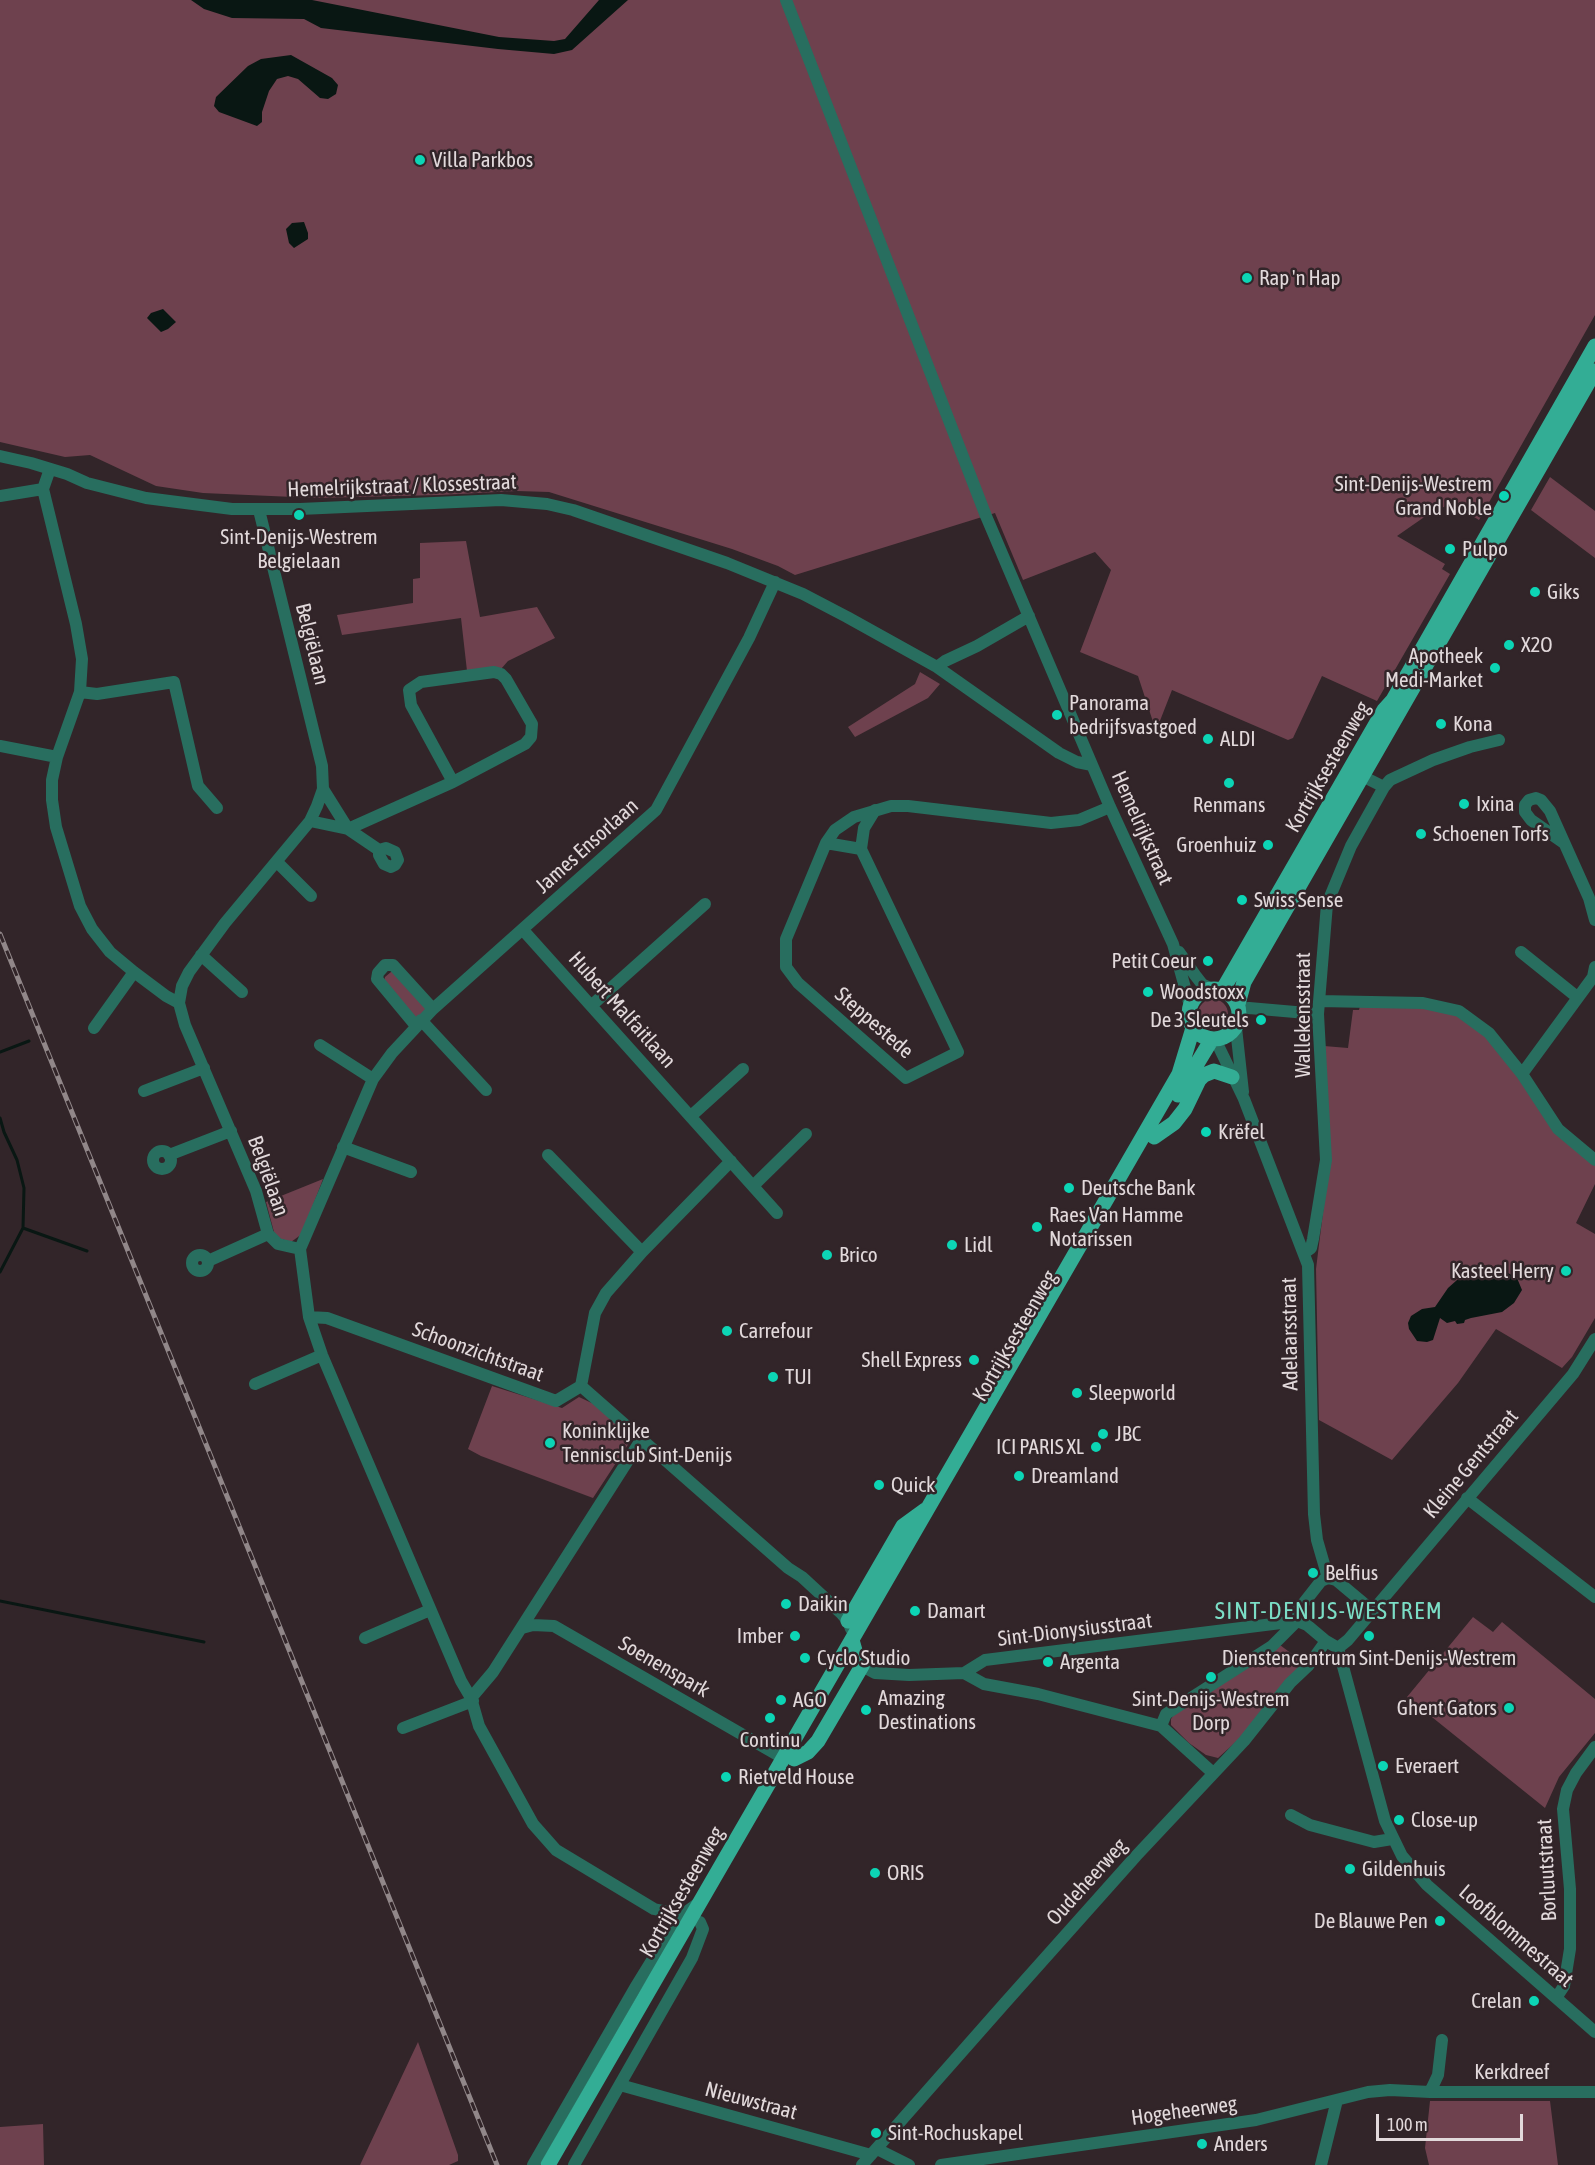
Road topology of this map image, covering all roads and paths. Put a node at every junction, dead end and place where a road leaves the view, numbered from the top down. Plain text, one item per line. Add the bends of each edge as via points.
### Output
1 (786, 0) edge
2 (1595, 346) edge
3 (1595, 371) edge
4 (0, 456) edge
5 (50, 469) junction
6 (43, 489) junction
7 (0, 496) edge
8 (259, 510) junction
9 (775, 582) junction
10 (1029, 616) junction
11 (937, 667) junction
12 (80, 692) junction
13 (1499, 740) dead end
14 (0, 746) edge
15 (57, 757) junction
16 (1092, 765) junction
17 (1362, 776) junction
18 (453, 782) junction
19 (1384, 787) junction
20 (323, 789) junction
21 (1110, 807) junction
22 (217, 808) dead end
23 (875, 810) junction
24 (310, 821) junction
25 (348, 829) junction
26 (826, 843) junction
27 (1564, 843) dead end
28 (861, 849) junction
29 (379, 850) dead end
30 (277, 862) junction
31 (311, 896) dead end
32 (705, 904) dead end
33 (1595, 920) edge
34 (524, 930) junction
35 (1173, 944) junction
36 (1521, 952) dead end
37 (201, 956) junction
38 (1595, 967) edge
39 (134, 972) junction
40 (1217, 990) junction
41 (242, 992) dead end
42 (1577, 997) junction
43 (179, 1003) junction
44 (592, 1005) junction
45 (1190, 1006) junction
46 (1238, 1007) junction
47 (1319, 1008) junction
48 (433, 1009) junction
49 (419, 1023) junction
50 (94, 1028) dead end
51 (1193, 1028) junction
52 (1236, 1028) junction
53 (1214, 1039) junction
54 (320, 1045) dead end
55 (204, 1068) junction
56 (742, 1069) dead end
57 (1522, 1074) junction
58 (1232, 1077) junction
59 (373, 1079) junction
60 (486, 1090) dead end
61 (144, 1091) dead end
62 (1244, 1099) junction
63 (691, 1116) junction
64 (231, 1131) junction
65 (806, 1134) dead end
66 (1154, 1137) junction
67 (343, 1147) junction
68 (169, 1155) dead end
69 (548, 1155) dead end
70 (1595, 1160) edge
71 (731, 1161) junction
72 (411, 1172) dead end
73 (753, 1186) junction
74 (777, 1213) dead end
75 (268, 1234) junction
76 (302, 1245) junction
77 (642, 1252) junction
78 (1304, 1253) junction
79 (208, 1261) dead end
80 (309, 1317) junction
81 (1595, 1339) edge
82 (322, 1355) junction
83 (255, 1384) dead end
84 (581, 1386) junction
85 (641, 1440) junction
86 (1467, 1498) junction
87 (930, 1507) junction
88 (1328, 1578) junction
89 (1595, 1597) edge
90 (430, 1610) junction
91 (1373, 1611) junction
92 (848, 1621) junction
93 (1297, 1621) junction
94 (522, 1628) junction
95 (365, 1638) dead end
96 (1326, 1641) junction
97 (1338, 1648) junction
98 (857, 1653) junction
99 (964, 1673) junction
100 (470, 1696) junction
101 (1161, 1726) junction
102 (403, 1728) dead end
103 (1595, 1747) edge
104 (789, 1759) junction
105 (1591, 1761) edge
106 (1213, 1773) junction
107 (1292, 1815) dead end
108 (1392, 1839) junction
109 (702, 1899) junction
110 (654, 1909) junction
111 (680, 1915) junction
112 (701, 1926) junction
113 (666, 1936) junction
114 (1556, 1998) junction
115 (1595, 2032) edge
116 (1442, 2040) dead end
117 (620, 2085) junction
118 (1430, 2092) junction
119 (1595, 2092) edge
120 (1337, 2100) junction
121 (874, 2152) junction
122 (533, 2165) edge
123 (548, 2165) edge
124 (559, 2165) edge
125 (574, 2165) edge
126 (862, 2165) edge
127 (909, 2165) edge
128 (941, 2165) edge
129 (1321, 2165) edge

1 - 10 street via 986,516
2 - 40 main road, Kortrijksesteenweg via 1393,700
3 - 17 main road, Kortrijksesteenweg
4 - 5 street, Hemelrijkstraat / Klossestraat
5 - 6 street
5 - 8 street, Hemelrijkstraat / Klossestraat via 146,498
6 - 7 street
6 - 12 street via 76,624 82,659
8 - 9 street, Hemelrijkstraat / Klossestraat via 501,500 547,504 598,518
8 - 20 street, Belgiëlaan via 322,766
9 - 11 street, Hemelrijkstraat / Klossestraat
9 - 34 street, James Ensorlaan via 656,810
10 - 11 street
10 - 16 street
11 - 16 street, Hemelrijkstraat via 1059,753
12 - 15 street
12 - 22 street via 97,694 174,682 198,786
13 - 19 street, Wallekensstraat via 1433,760 1390,780
14 - 15 street
15 - 39 street via 52,780 56,827 80,906 110,952
16 - 21 street, Hemelrijkstraat
17 - 19 street
17 - 46 main road, Kortrijksesteenweg via 1244,982
18 - 18 street via 411,705 409,690 420,682 501,674 532,724 531,737 525,745
18 - 25 street
19 - 47 street, Wallekensstraat via 1327,904
20 - 24 street, Belgiëlaan
20 - 25 street, Belgiëlaan
21 - 23 street, Steppestede via 1079,820 1051,824 908,806
21 - 35 street, Hemelrijkstraat
23 - 26 street, Steppestede via 854,817 835,830
23 - 28 street via 864,828
24 - 25 street, Belgiëlaan
24 - 30 street, Belgiëlaan
25 - 29 street, Belgiëlaan
26 - 28 street
26 - 28 street, Steppestede via 786,939 786,967 798,983 906,1078 958,1052
27 - 33 street
30 - 31 street
30 - 37 street, Belgiëlaan
32 - 44 street
34 - 44 street, Hubert Malfaitlaan
34 - 48 street, James Ensorlaan
35 - 40 street, Hemelrijkstraat via 1202,984
35 - 45 street, Hemelrijkstraat
36 - 42 street
37 - 41 street
37 - 43 street, Belgiëlaan via 182,986
38 - 42 street via 1593,977
39 - 43 street
39 - 50 street
40 - 45 main road via 1202,992
40 - 46 main road via 1232,996
42 - 57 street
43 - 55 street, Belgiëlaan
44 - 63 street, Hubert Malfaitlaan
45 - 51 main road via 1188,1017
46 - 47 street
46 - 52 main road
47 - 57 street via 1423,1003 1459,1011 1488,1033
47 - 78 street, Wallekensstraat via 1326,1160 1311,1248
48 - 49 street, James Ensorlaan
48 - 49 street via 393,965 385,965 377,979
49 - 59 street, James Ensorlaan
49 - 60 street
51 - 53 main road via 1205,1038
51 - 87 main road, Kortrijksesteenweg via 1179,1074
52 - 53 main road via 1227,1036
52 - 62 street, Adelaarsstraat
53 - 58 street, Adelaarsstraat
53 - 66 main road, Kortrijksesteenweg
54 - 59 street
55 - 61 street
55 - 64 street, Belgiëlaan
56 - 63 street
57 - 70 street via 1558,1129
58 - 62 street, Adelaarsstraat
58 - 66 main road via 1215,1071 1204,1075 1174,1123
59 - 67 street, James Ensorlaan
62 - 78 street, Adelaarsstraat
63 - 71 street, Hubert Malfaitlaan
64 - 68 street, Belgiëlaan
64 - 75 street, Belgiëlaan via 256,1191
65 - 73 street
66 - 98 main road, Kortrijksesteenweg
67 - 72 street
67 - 76 street, James Ensorlaan
69 - 77 street
71 - 73 street, Hubert Malfaitlaan
71 - 77 street
73 - 74 street, Hubert Malfaitlaan
75 - 76 street, Belgiëlaan via 278,1244
75 - 79 street, Belgiëlaan
76 - 80 street
77 - 84 street via 606,1293 595,1313
78 - 88 street, Adelaarsstraat via 1308,1265 1314,1514
80 - 82 street
80 - 84 street, Schoonzichtstraat via 327,1318 556,1401
81 - 86 street, Kleine Gentstraat via 1573,1374
82 - 83 street
82 - 90 street
84 - 85 street
85 - 92 street
85 - 94 street
86 - 89 street
86 - 91 street, Kleine Gentstraat
87 - 92 main road via 903,1526
87 - 98 main road, Kortrijksesteenweg
88 - 91 street via 1336,1580
88 - 93 street via 1321,1581 1299,1609
90 - 95 street
90 - 100 street
91 - 97 street, Kleine Gentstraat
92 - 98 street
93 - 96 street
93 - 99 street, Sint-Dionysiusstraat via 985,1660
93 - 101 street via 1272,1646 1166,1714
94 - 100 street via 477,1693
94 - 104 street, Soenenspark via 554,1626
96 - 97 street
96 - 106 street, Oudeheerweg
97 - 108 street, Loofblommestraat
98 - 99 street, Sint-Dionysiusstraat via 875,1673
98 - 104 main road, Kortrijksesteenweg
98 - 104 main road, Kortrijksesteenweg via 818,1741 808,1752
99 - 101 street via 984,1684
100 - 102 street
100 - 110 street via 479,1726 543,1838 574,1863
101 - 106 street
103 - 105 street, Borluutstraat
104 - 109 main road, Kortrijksesteenweg
104 - 112 main road, Kortrijksesteenweg
105 - 114 street, Borluutstraat via 1567,1790 1563,1809 1570,1949 1564,1986
106 - 121 street, Oudeheerweg
107 - 108 street via 1310,1825 1374,1842
108 - 114 street, Loofblommestraat via 1427,1885
109 - 111 street
109 - 123 main road, Kortrijksesteenweg
110 - 111 street
110 - 113 street
111 - 113 street, Kortrijksesteenweg
112 - 117 street, Kortrijksesteenweg via 692,1959
112 - 124 main road, Kortrijksesteenweg
113 - 122 street, Kortrijksesteenweg
114 - 115 street, Loofblommestraat
116 - 118 street via 1438,2075
117 - 121 street, Nieuwstraat
117 - 125 street, Kortrijksesteenweg
118 - 119 street, Kerkdreef
118 - 120 street, Hogeheerweg via 1379,2091
120 - 128 street, Hogeheerweg via 1256,2120
120 - 129 street
121 - 126 street, Oudeheerweg
121 - 127 street, Nieuwstraat

